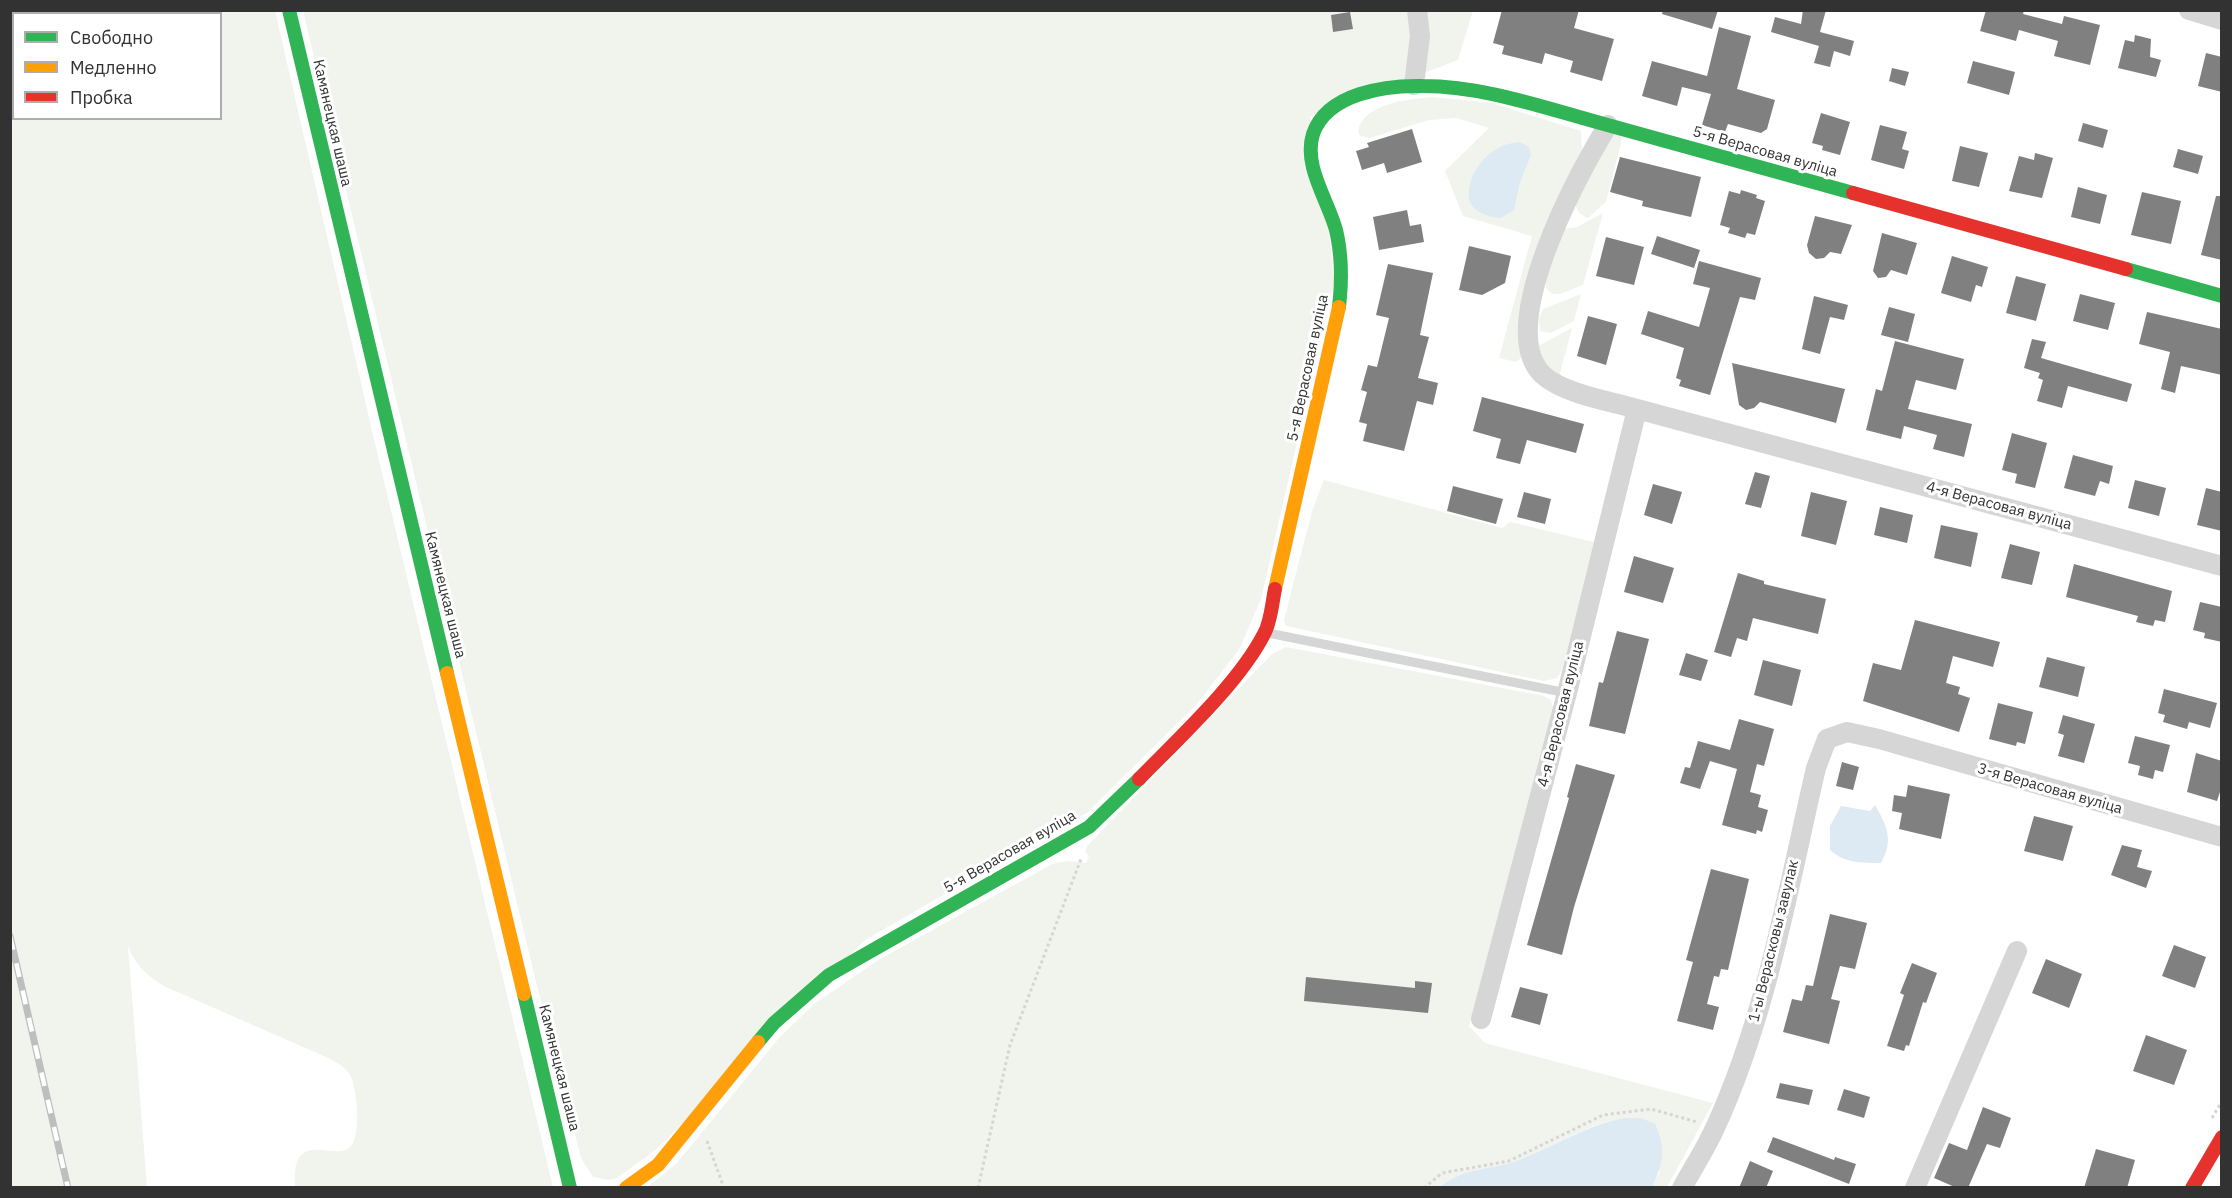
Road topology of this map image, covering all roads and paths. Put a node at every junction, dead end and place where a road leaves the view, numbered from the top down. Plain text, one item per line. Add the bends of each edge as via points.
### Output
1 (289, 10) edge
2 (1417, 10) edge
3 (2189, 10) edge
4 (2222, 20) edge
5 (1414, 85) junction
6 (1608, 125) junction
7 (2222, 296) edge
8 (1637, 409) junction
9 (2222, 566) edge
10 (1265, 633) junction
11 (1567, 693) junction
12 (1879, 738) joint
13 (2222, 837) edge
14 (1081, 859) dead end
15 (2017, 951) dead end
16 (1481, 1019) dead end
17 (699, 1117) junction
18 (1715, 1128) junction
19 (2222, 1137) edge
20 (570, 1188) edge
21 (626, 1188) edge
22 (724, 1188) edge
23 (978, 1188) edge
24 (1424, 1188) edge
25 (1682, 1188) edge
26 (1915, 1188) edge
27 (2192, 1188) edge

1 - 20 street, Камянецкая шаша
2 - 5 street via 1420,36
3 - 4 street
5 - 6 street, 5-я Верасовая вуліца via 1518,100
5 - 10 street, 5-я Верасовая вуліца via 1375,90 1347,99 1327,113 1314,130 1313,167 1338,242 1342,283 1332,347
6 - 7 street, 5-я Верасовая вуліца
6 - 8 street, 4-я Верасовая вуліца via 1553,230 1537,280 1528,348 1536,366 1551,381
8 - 9 street, 4-я Верасовая вуліца
8 - 11 street, 4-я Верасовая вуліца
10 - 11 lane
10 - 17 street, 5-я Верасовая вуліца via 1193,724 1100,819 1068,841 829,975 774,1023
11 - 16 street, 4-я Верасовая вуліца
12 - 13 street, 3-я Верасовая вуліца
12 - 18 street, 1-ы Верасковы завулак via 1837,733 1827,739 1821,751 1768,974
14 - 23 path via 1010,1045
15 - 26 street
17 - 21 street, 5-я Верасовая вуліца via 658,1165
17 - 22 path
18 - 24 path via 1651,1109 1603,1114 1509,1161 1442,1173
18 - 25 street, 1-ы Верасковы завулак
19 - 27 street

